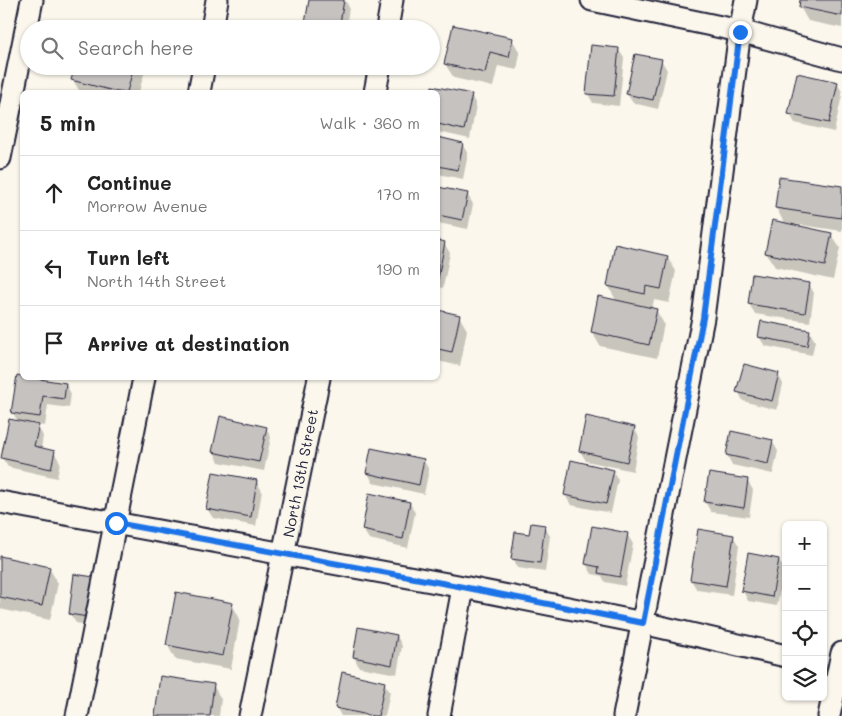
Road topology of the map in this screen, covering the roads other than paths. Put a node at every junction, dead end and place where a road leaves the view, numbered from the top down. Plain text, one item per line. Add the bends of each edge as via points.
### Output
1 (32, 0) edge
2 (217, 0) edge
3 (392, 0) edge
4 (592, 0) edge
5 (746, 0) edge
6 (28, 20) edge
7 (214, 20) edge
8 (389, 20) edge
9 (740, 32) junction
10 (20, 59) edge
11 (842, 59) edge
12 (202, 75) edge
13 (378, 75) edge
14 (199, 90) edge
15 (375, 90) edge
16 (0, 158) edge
17 (144, 380) edge
18 (319, 380) edge
19 (0, 502) edge
20 (116, 523) junction
21 (283, 554) junction
22 (463, 588) junction
23 (643, 623) junction
24 (782, 655) edge
25 (837, 664) edge
26 (78, 716) edge
27 (250, 716) edge
28 (439, 716) edge
29 (624, 716) edge
30 (829, 716) edge

1 - 6 street
2 - 7 street
3 - 8 street
4 - 9 street
5 - 9 street
9 - 11 street
9 - 23 street via 703,318
10 - 16 street
12 - 14 street
13 - 15 street
17 - 20 street
18 - 21 street, North 13th Street
19 - 20 street
20 - 21 street
20 - 26 street
21 - 22 street
21 - 27 street, North 13th Street
22 - 23 street
22 - 28 street
23 - 24 street
23 - 29 street
25 - 30 street

